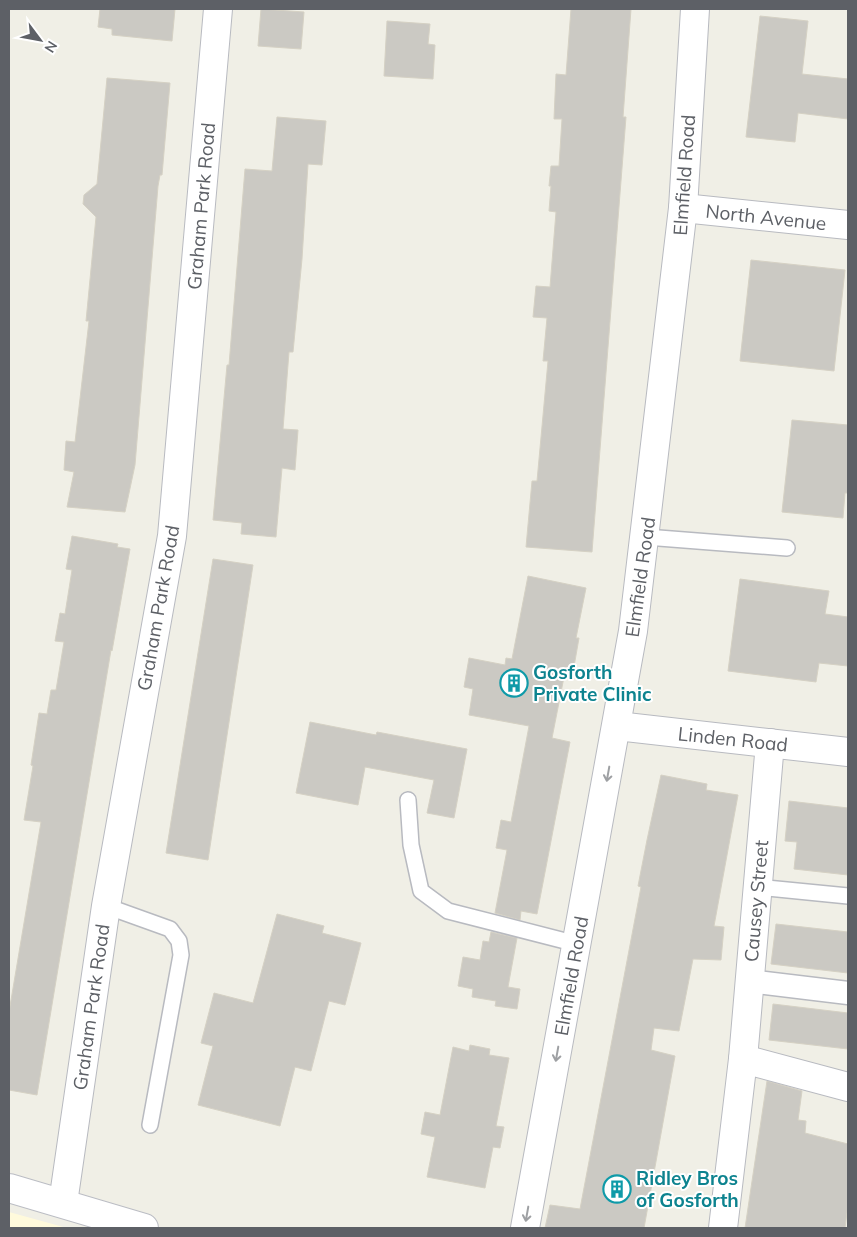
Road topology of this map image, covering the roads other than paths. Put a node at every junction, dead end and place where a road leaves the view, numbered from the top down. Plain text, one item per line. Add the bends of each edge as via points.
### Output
1 (218, 9) edge
2 (695, 9) edge
3 (683, 208) junction
4 (848, 225) edge
5 (646, 538) junction
6 (787, 548) dead end
7 (617, 726) junction
8 (770, 743) junction
9 (848, 752) edge
10 (408, 800) dead end
11 (757, 887) junction
12 (848, 896) edge
13 (106, 906) junction
14 (577, 944) junction
15 (749, 981) junction
16 (848, 993) edge
17 (742, 1060) junction
18 (848, 1087) edge
19 (150, 1125) dead end
20 (9, 1188) edge
21 (63, 1203) junction
22 (144, 1228) edge
23 (525, 1228) edge
24 (722, 1228) edge

1 - 13 street, Graham Park Road via 172,536
2 - 3 street, Elmfield Road
3 - 4 street, North Avenue
3 - 5 street, Elmfield Road
5 - 6 lane
5 - 7 street, Elmfield Road
7 - 8 street, Linden Road
7 -> 14 street, Elmfield Road
8 - 9 street, Linden Road
8 - 11 street, Causey Street
10 - 14 lane via 411,845 422,891 448,911
11 - 12 lane
11 - 15 street, Causey Street
13 - 19 lane via 170,929 179,940 181,955
13 - 21 street, Graham Park Road
14 -> 23 street, Elmfield Road
15 - 16 street
15 - 17 street, Causey Street
17 - 18 street
17 - 24 street, Causey Street
20 - 21 street
21 - 22 street

